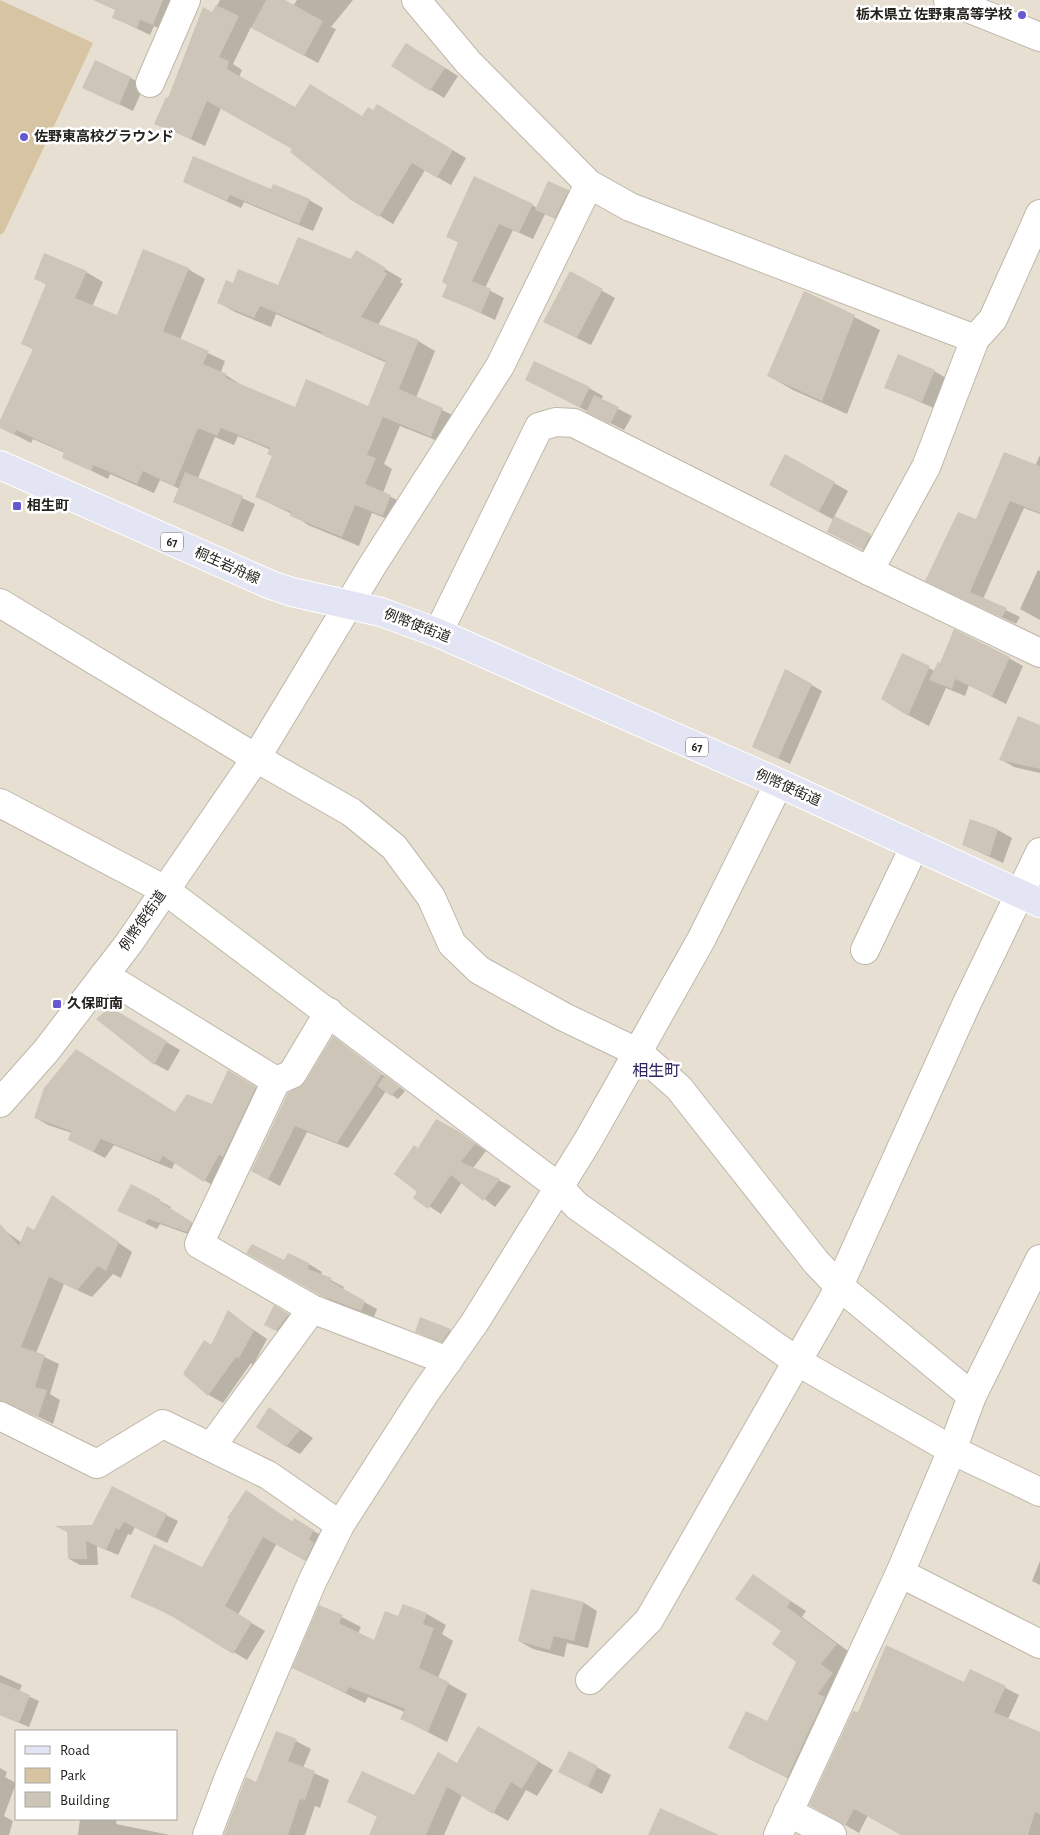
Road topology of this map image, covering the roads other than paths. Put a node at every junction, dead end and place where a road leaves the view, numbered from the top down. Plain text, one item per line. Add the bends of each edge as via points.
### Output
1 (186, 0) edge
2 (416, 0) edge
3 (948, 0) edge
4 (1040, 37) edge
5 (150, 83) dead end
6 (589, 184) junction
7 (1040, 214) edge
8 (975, 339) junction
9 (0, 465) edge
10 (869, 571) junction
11 (0, 603) edge
12 (349, 604) junction
13 (438, 633) junction
14 (1040, 653) edge
15 (256, 758) junction
16 (779, 783) junction
17 (0, 803) edge
18 (916, 845) junction
19 (1040, 852) edge
20 (165, 890) junction
21 (1030, 898) edge
22 (866, 950) dead end
23 (104, 975) junction
24 (329, 1012) junction
25 (639, 1052) junction
26 (276, 1081) junction
27 (0, 1104) edge
28 (560, 1188) junction
29 (1040, 1259) edge
30 (839, 1286) junction
31 (312, 1309) junction
32 (448, 1361) junction
33 (798, 1362) junction
34 (972, 1396) junction
35 (0, 1416) edge
36 (211, 1447) junction
37 (952, 1450) junction
38 (1040, 1492) edge
39 (340, 1524) junction
40 (900, 1573) junction
41 (1040, 1644) edge
42 (590, 1680) dead end
43 (783, 1824) edge
44 (208, 1835) edge
45 (832, 1835) edge

1 - 5 street
2 - 6 street via 468,62
3 - 4 street
6 - 8 street via 630,207
6 - 12 street via 500,366
7 - 8 street via 992,319
8 - 10 street via 926,467
9 - 12 main road, 桐生岩舟線 / 67 via 271,585
10 - 13 street via 574,423 556,422 539,427
10 - 14 street
11 - 15 street
12 - 13 main road, 例幣使街道 / 67
12 - 15 street, 例幣使街道
13 - 16 main road, 例幣使街道 / 67
15 - 20 street, 例幣使街道
15 - 25 street via 352,812 394,847 431,897 452,944 480,970 564,1017
16 - 18 main road, 例幣使街道 / 67
16 - 25 street via 702,938
17 - 20 street
18 - 21 main road, 例幣使街道 / 67
18 - 22 street
19 - 21 street
20 - 23 street, 例幣使街道
20 - 24 street
21 - 30 street via 966,1005
23 - 26 street
23 - 27 street, 例幣使街道 via 46,1051
24 - 26 street via 292,1074
24 - 28 street
25 - 28 street
25 - 30 street via 679,1088 816,1262
26 - 31 street via 199,1244
28 - 32 street
28 - 33 street via 577,1206
29 - 34 street
30 - 33 street
30 - 34 street
31 - 32 street
31 - 36 street
32 - 39 street
33 - 37 street
33 - 42 street via 649,1620
34 - 37 street
35 - 36 street via 97,1464 163,1424
36 - 39 street via 268,1475
37 - 38 street
37 - 40 street
39 - 44 street via 229,1777
40 - 41 street
40 - 43 street
43 - 45 street

